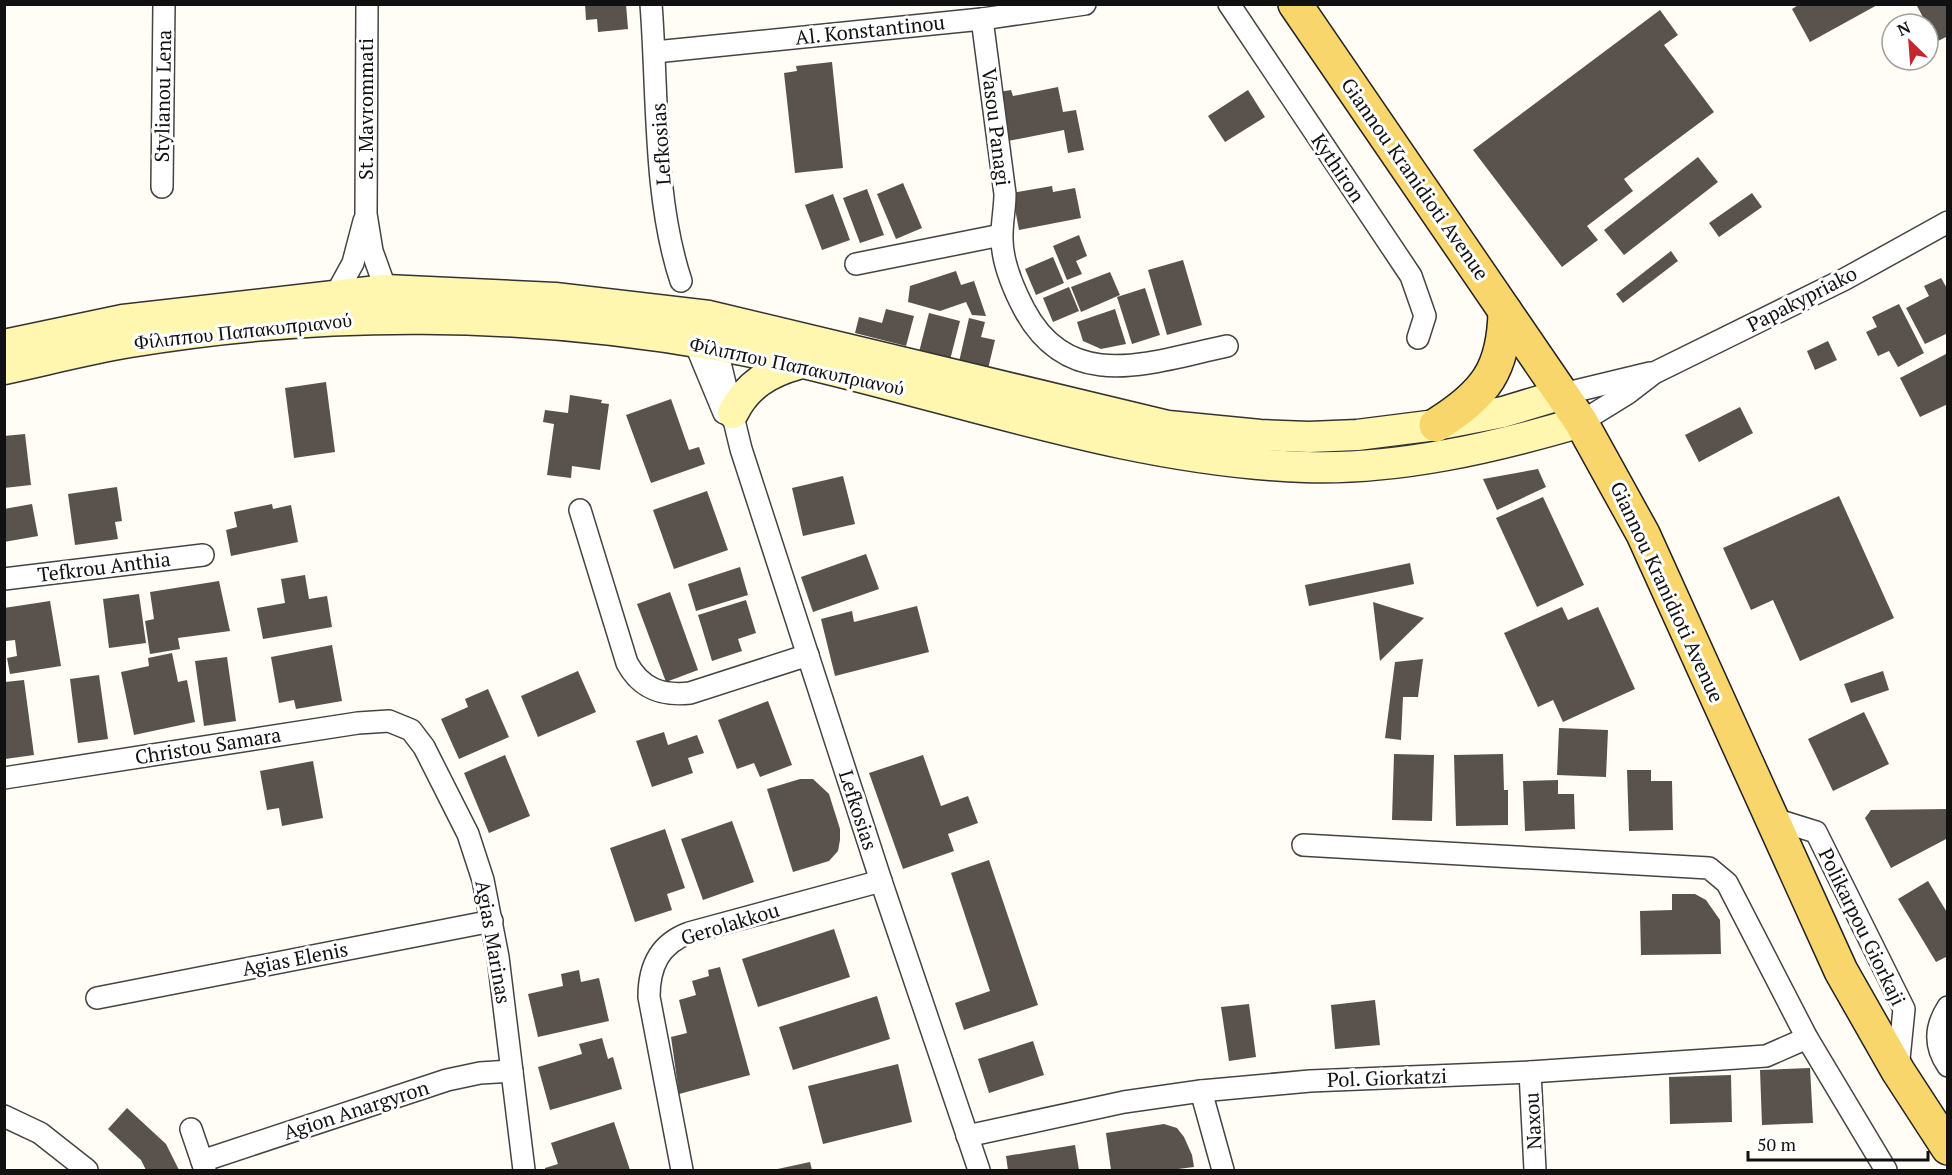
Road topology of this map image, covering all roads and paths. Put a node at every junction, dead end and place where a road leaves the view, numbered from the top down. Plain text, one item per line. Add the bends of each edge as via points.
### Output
1 (164, 4) edge
2 (367, 4) edge
3 (651, 4) edge
4 (1085, 4) edge
5 (1229, 4) edge
6 (1295, 4) edge
7 (982, 19) junction
8 (655, 52) junction
9 (162, 187) dead end
10 (366, 214) junction
11 (1947, 222) edge
12 (1001, 235) junction
13 (856, 264) dead end
14 (681, 281) dead end
15 (386, 290) junction
16 (336, 294) junction
17 (1506, 310) junction
18 (696, 314) junction
19 (1418, 338) dead end
20 (705, 343) junction
21 (4, 345) edge
22 (1227, 346) dead end
23 (798, 364) junction
24 (4, 369) edge
25 (1653, 373) junction
26 (1563, 394) junction
27 (733, 413) junction
28 (1581, 422) junction
29 (1437, 425) junction
30 (741, 449) junction
31 (580, 510) dead end
32 (203, 555) dead end
33 (4, 579) edge
34 (808, 655) junction
35 (411, 730) joint
36 (4, 778) edge
37 (1303, 845) dead end
38 (881, 881) junction
39 (492, 921) junction
40 (97, 998) dead end
41 (1947, 1007) edge
42 (1807, 1038) junction
43 (1947, 1066) edge
44 (512, 1071) junction
45 (1530, 1072) junction
46 (1201, 1091) junction
47 (4, 1116) edge
48 (191, 1129) dead end
49 (967, 1136) junction
50 (1947, 1148) edge
51 (204, 1166) edge
52 (87, 1170) edge
53 (524, 1170) edge
54 (682, 1170) edge
55 (979, 1170) edge
56 (1223, 1170) edge
57 (1536, 1170) edge
58 (1886, 1170) edge

1 - 9 street, Stylianou Lena
2 - 10 street, St. Mavrommati
3 - 8 street, Lefkosias
4 - 7 street, Al. Konstantinou
5 - 19 street, Kythiron via 1411,276 1425,316
6 - 17 main road, Giannou Kranidioti Avenue
7 - 8 street, Al. Konstantinou
7 - 12 street, Vasou Panagi via 1005,194
8 - 14 street, Lefkosias via 670,248
10 - 15 street, St. Mavrommati via 372,251
10 - 16 street, St. Mavrommati via 353,263
11 - 25 street, Papakypriako via 1845,279
12 - 13 street
12 - 22 street, Vasou Panagi via 1011,279 1025,311 1046,342 1066,356 1101,365 1136,365
15 - 16 main road, Φίλιππου Παπακυπριανού
15 - 18 main road, Φίλιππου Παπακυπριανού via 555,298
16 - 21 main road, Φίλιππου Παπακυπριανού via 123,320
17 - 26 main road, Giannou Kranidioti Avenue
17 - 29 main road via 1502,350 1492,376 1469,402
18 - 20 street, Lefkosias
18 - 29 main road, Φίλιππου Παπακυπριανού via 1168,426 1310,437
20 - 23 main road, Φίλιππου Παπακυπριανού
20 - 24 main road, Φίλιππου Παπακυπριανού via 554,323 368,319 298,322 127,342
20 - 27 street, Lefkosias
20 - 30 street, Lefkosias via 709,382
23 - 27 main road via 754,384
23 - 28 main road, Φίλιππου Παπακυπριανού via 1163,453 1253,464 1308,468 1451,455 1516,442
25 - 26 street, Papakypriako
25 - 28 street, Papakypriako
26 - 28 main road, Giannou Kranidioti Avenue
26 - 29 main road, Φίλιππου Παπακυπριανού via 1503,412
27 - 30 street, Lefkosias
28 - 50 main road, Giannou Kranidioti Avenue via 1643,534 1841,971
30 - 34 street, Lefkosias
31 - 34 street via 627,663 633,674 652,690 690,693
32 - 33 street, Tefkrou Anthia
34 - 38 street, Lefkosias
35 - 36 street, Christou Samara via 389,721 358,723
35 - 39 street, Agias Marinas via 424,747 468,834
37 - 42 street via 1709,868 1727,883
38 - 49 street, Lefkosias
38 - 54 street, Gerolakkou via 689,933 671,941 658,954 650,976 650,1009
39 - 40 street, Agias Elenis
39 - 44 street, Agias Marinas
41 - 43 street via 1937,1034
42 - 45 street, Pol. Giorkatzi via 1766,1056
42 - 58 street
44 - 51 street, Agion Anargyron via 480,1072 447,1080
44 - 53 street, Agias Marinas
45 - 46 street, Pol. Giorkatzi
45 - 57 street, Naxou
46 - 49 street, Pol. Giorkatzi via 1124,1102
46 - 56 street
47 - 52 street via 40,1133
48 - 51 street, Agion Anargyron
49 - 55 street, Lefkosias

